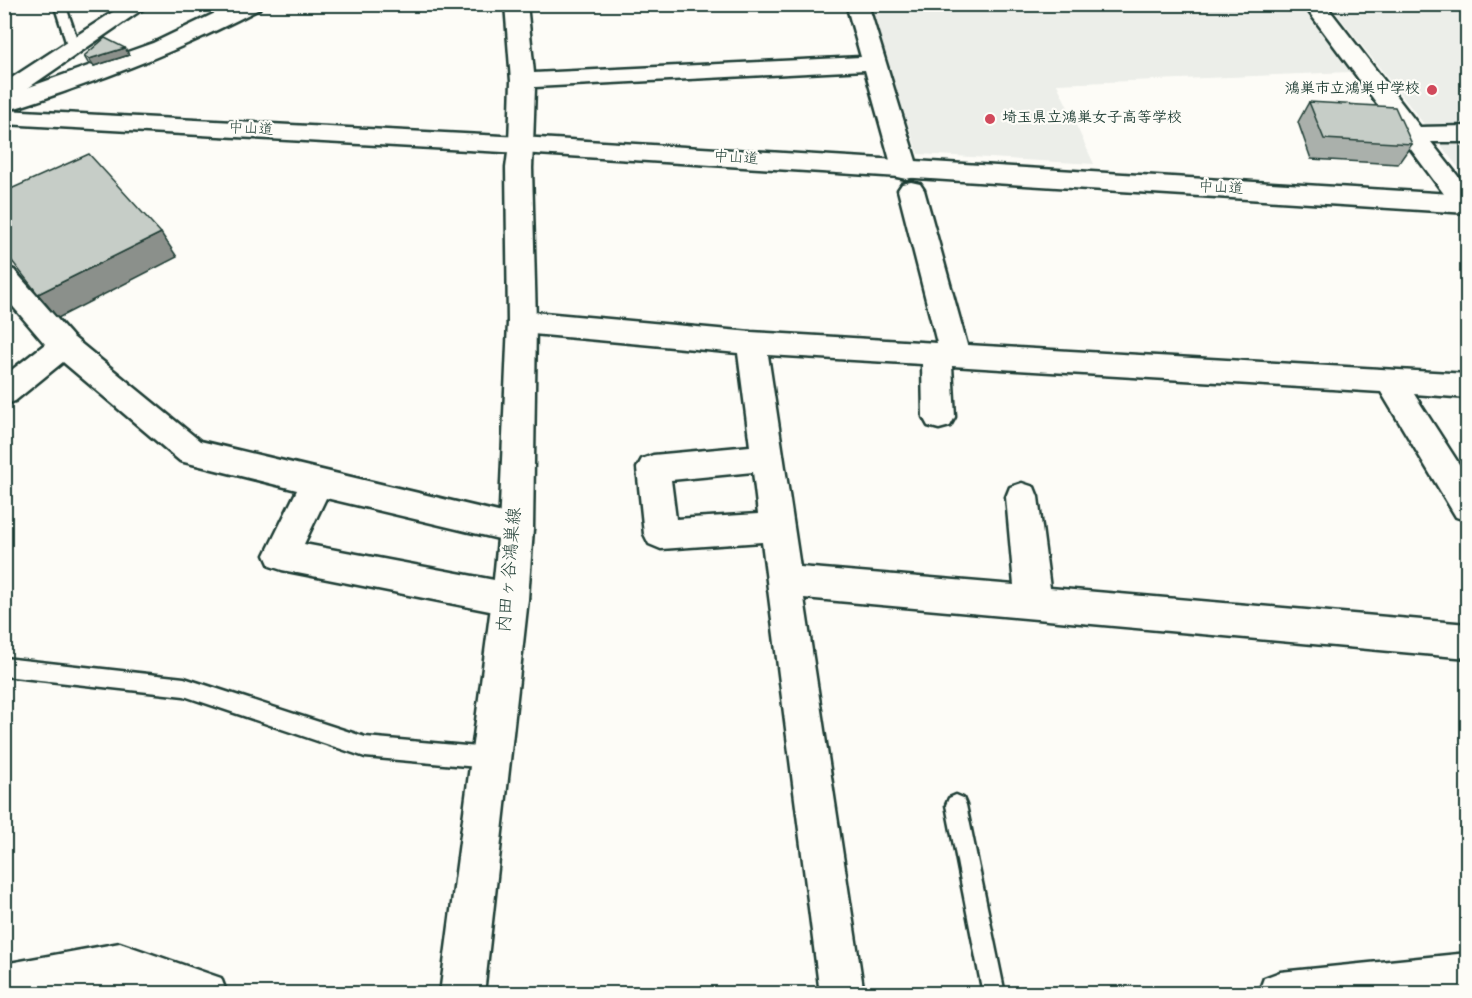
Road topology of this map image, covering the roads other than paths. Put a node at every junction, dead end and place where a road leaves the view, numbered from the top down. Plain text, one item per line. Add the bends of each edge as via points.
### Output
1 (59, 4) edge
2 (140, 4) edge
3 (251, 4) edge
4 (857, 4) edge
5 (1313, 4) edge
6 (517, 5) edge
7 (74, 48) junction
8 (875, 63) junction
9 (523, 81) junction
10 (4, 94) edge
11 (4, 104) edge
12 (4, 117) edge
13 (1467, 134) edge
14 (1415, 135) junction
15 (4, 139) edge
16 (520, 156) junction
17 (909, 180) junction
18 (1467, 210) edge
19 (6, 282) edge
20 (522, 322) junction
21 (751, 343) junction
22 (63, 345) junction
23 (946, 356) junction
24 (1390, 381) junction
25 (1467, 386) edge
26 (4, 393) edge
27 (939, 417) dead end
28 (767, 458) junction
29 (317, 482) junction
30 (1022, 496) dead end
31 (1467, 507) edge
32 (777, 527) junction
33 (516, 529) junction
34 (785, 581) junction
35 (510, 599) junction
36 (1034, 603) junction
37 (1467, 641) edge
38 (4, 667) edge
39 (489, 758) junction
40 (956, 806) dead end
41 (1467, 975) edge
42 (4, 986) edge
43 (205, 993) edge
44 (462, 993) edge
45 (842, 993) edge
46 (994, 993) edge
47 (1280, 993) edge

1 - 7 lane
2 - 7 main road
3 - 11 main road via 134,60
4 - 8 main road
5 - 14 main road
6 - 9 main road, 内田ヶ谷鴻巣線
7 - 10 main road
8 - 9 main road
8 - 17 main road
9 - 16 main road, 内田ヶ谷鴻巣線
12 - 16 main road, 中山道
13 - 14 main road
14 - 18 main road
15 - 16 main road, 中山道
16 - 17 main road, 中山道
16 - 20 main road, 内田ヶ谷鴻巣線
17 - 18 main road, 中山道
17 - 23 main road
19 - 22 main road
20 - 21 main road
20 - 33 main road, 内田ヶ谷鴻巣線
21 - 23 main road
21 - 28 main road
22 - 26 main road
22 - 29 main road via 191,452
23 - 24 main road
23 - 27 main road
24 - 25 main road
24 - 31 main road
28 - 32 main road
28 - 32 main road via 653,468 661,534
29 - 33 main road
29 - 35 main road via 282,555
30 - 36 main road
32 - 34 main road
33 - 35 main road, 内田ヶ谷鴻巣線
34 - 36 main road
34 - 45 main road
35 - 39 main road, 内田ヶ谷鴻巣線
36 - 37 main road
38 - 39 lane via 184,687 365,747
39 - 44 main road, 内田ヶ谷鴻巣線
40 - 46 lane
41 - 47 main road
42 - 43 main road via 120,965

